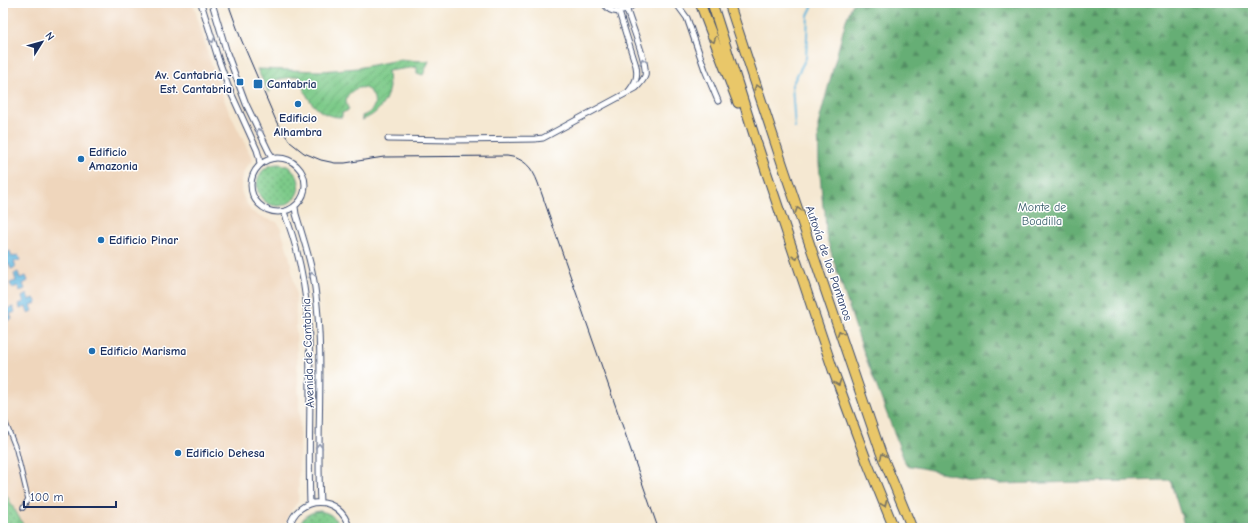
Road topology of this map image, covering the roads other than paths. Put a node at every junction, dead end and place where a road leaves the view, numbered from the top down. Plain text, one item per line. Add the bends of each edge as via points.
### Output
1 (201, 3) edge
2 (212, 3) edge
3 (604, 3) edge
4 (634, 3) edge
5 (676, 3) edge
6 (700, 3) edge
7 (712, 3) edge
8 (729, 3) edge
9 (627, 10) junction
10 (619, 12) junction
11 (629, 92) junction
12 (718, 102) dead end
13 (388, 139) dead end
14 (756, 141) junction
15 (273, 158) junction
16 (260, 165) junction
17 (295, 207) junction
18 (284, 212) junction
19 (3, 416) edge
20 (897, 492) junction
21 (320, 502) junction
22 (310, 503) junction
23 (23, 508) dead end
24 (289, 528) edge
25 (349, 528) edge
26 (894, 528) edge
27 (912, 528) edge
28 (918, 528) edge

1 -> 16 street via 228,86 257,150
15 -> 2 street via 246,104
3 - 10 street
4 - 9 street
5 - 12 street via 687,18
6 -> 14 highway via 748,130
7 - 14 highway
20 -> 8 highway, Autovía de los Pantanos via 881,453
9 - 10 street
11 -> 9 street via 642,83 645,64
10 - 11 street via 638,74
11 - 13 street via 543,138
14 -> 26 highway via 836,377
15 - 16 street
15 - 17 street via 292,162 299,167 304,176 304,195
16 - 18 street via 251,180 252,193 259,205 270,212
17 - 18 street
21 -> 17 street, Avenida de Cantabria via 318,318 315,286
18 - 22 street, Avenida de Cantabria via 298,256 308,320
19 - 23 street via 16,449 28,499
20 - 27 highway, Autovía de los Pantanos
20 - 28 highway
21 - 22 street
21 - 25 street via 331,504 342,512
22 - 24 street via 294,516

